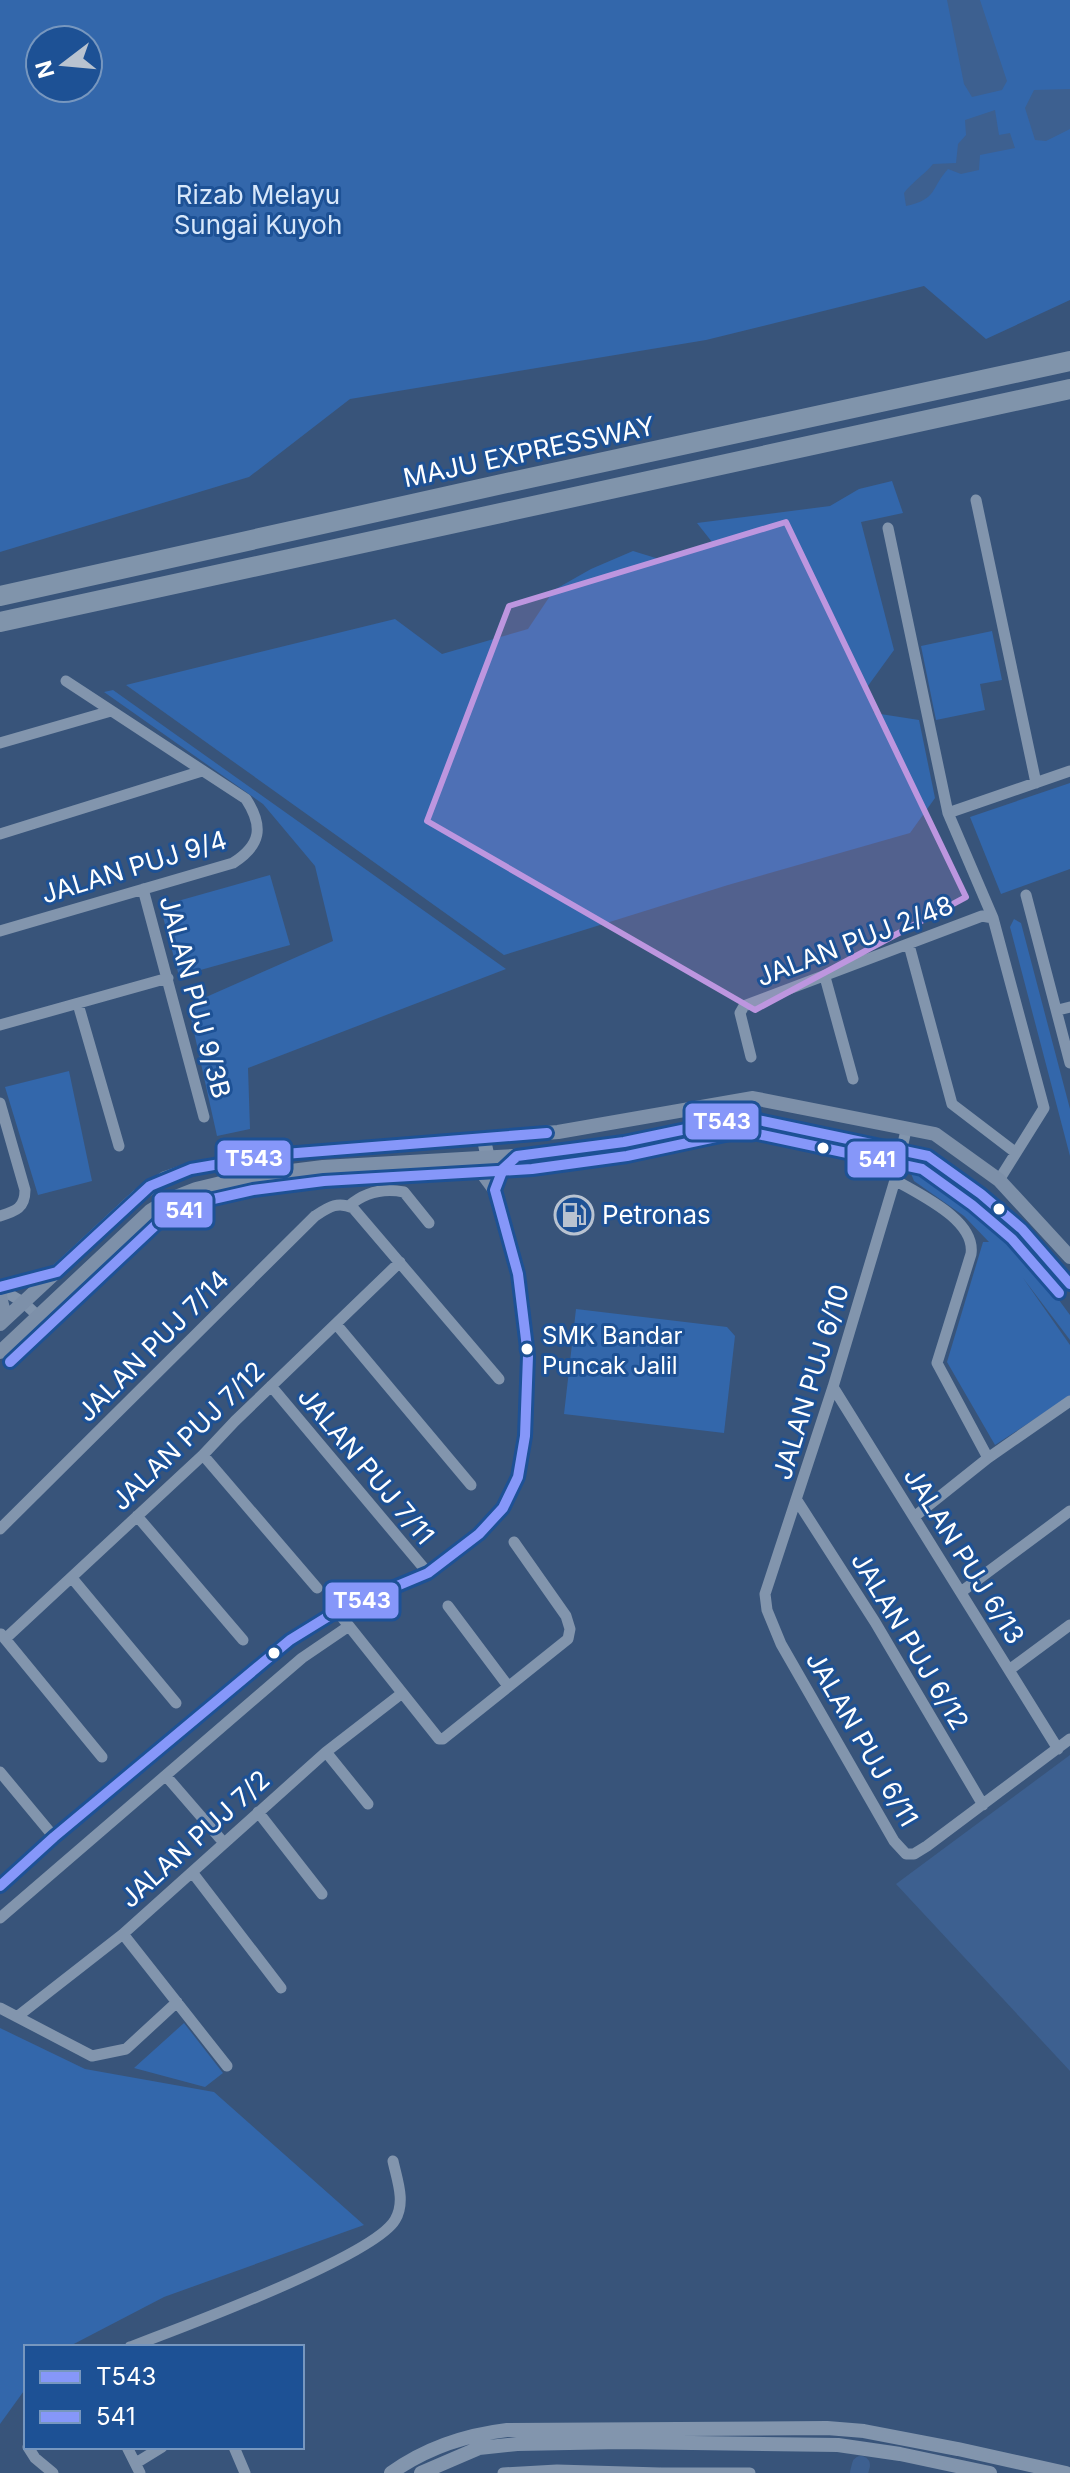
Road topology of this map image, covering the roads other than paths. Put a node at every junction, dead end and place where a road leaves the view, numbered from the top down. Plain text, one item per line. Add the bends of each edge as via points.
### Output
1 (1070, 361) edge
2 (1070, 389) edge
3 (976, 500) dead end
4 (888, 528) dead end
5 (0, 596) edge
6 (0, 622) edge
7 (66, 681) dead end
8 (111, 711) junction
9 (0, 743) edge
10 (202, 771) junction
11 (1070, 771) edge
12 (1036, 783) junction
13 (948, 813) junction
14 (0, 834) edge
15 (143, 889) junction
16 (1026, 895) dead end
17 (993, 918) junction
18 (0, 931) edge
19 (909, 945) junction
20 (825, 977) junction
21 (168, 978) junction
22 (78, 1004) junction
23 (1064, 1008) edge
24 (0, 1025) edge
25 (751, 1057) dead end
26 (1070, 1063) edge
27 (853, 1079) dead end
28 (0, 1103) edge
29 (204, 1117) dead end
30 (906, 1130) junction
31 (484, 1140) junction
32 (119, 1146) dead end
33 (902, 1151) junction
34 (1016, 1153) junction
35 (517, 1156) junction
36 (488, 1159) junction
37 (460, 1160) junction
38 (895, 1180) junction
39 (999, 1180) junction
40 (495, 1190) junction
41 (346, 1204) junction
42 (0, 1216) edge
43 (429, 1223) dead end
44 (1070, 1257) edge
45 (400, 1262) junction
46 (57, 1272) junction
47 (1070, 1284) edge
48 (0, 1288) edge
49 (0, 1296) edge
50 (23, 1302) junction
51 (38, 1316) junction
52 (0, 1324) edge
53 (336, 1324) junction
54 (0, 1352) edge
55 (499, 1379) dead end
56 (271, 1386) junction
57 (833, 1387) junction
58 (1070, 1401) edge
59 (203, 1455) junction
60 (988, 1458) junction
61 (471, 1485) dead end
62 (798, 1502) junction
63 (1070, 1511) edge
64 (137, 1516) junction
65 (914, 1517) junction
66 (0, 1529) edge
67 (514, 1542) dead end
68 (428, 1573) junction
69 (72, 1578) junction
70 (317, 1588) dead end
71 (961, 1592) junction
72 (448, 1606) dead end
73 (337, 1611) junction
74 (1070, 1625) edge
75 (349, 1626) junction
76 (2, 1636) edge
77 (243, 1640) dead end
78 (781, 1644) joint
79 (1009, 1670) junction
80 (508, 1686) junction
81 (401, 1694) junction
82 (176, 1703) dead end
83 (1070, 1739) edge
84 (1058, 1749) junction
85 (326, 1752) junction
86 (102, 1757) dead end
87 (0, 1772) edge
88 (166, 1776) junction
89 (368, 1804) dead end
90 (983, 1805) junction
91 (258, 1812) junction
92 (54, 1837) junction
93 (224, 1843) junction
94 (192, 1872) junction
95 (0, 1886) edge
96 (322, 1894) dead end
97 (0, 1918) edge
98 (123, 1934) junction
99 (281, 1988) dead end
100 (177, 2002) junction
101 (0, 2008) edge
102 (18, 2016) junction
103 (227, 2066) dead end
104 (393, 2161) dead end
105 (135, 2345) edge
106 (29, 2449) edge
107 (128, 2449) edge
108 (160, 2449) edge
109 (235, 2449) edge
110 (138, 2468) edge
111 (558, 2472) edge
112 (53, 2473) edge
113 (245, 2473) edge
114 (391, 2473) edge
115 (421, 2473) edge
116 (503, 2473) edge
117 (661, 2473) edge
118 (750, 2473) edge
119 (990, 2473) edge
120 (1066, 2473) edge

1 - 5 highway, MAJU EXPRESSWAY
2 - 6 highway, MAJU EXPRESSWAY
3 - 12 street
4 - 13 street
7 - 8 street, JALAN PUJ 9/4
8 - 9 street
8 - 10 street, JALAN PUJ 9/4
10 - 14 street
10 - 15 street, JALAN PUJ 9/4 via 246,799 257,824 255,843 233,863
11 - 12 street
12 - 13 street
13 - 17 street
15 - 18 street, JALAN PUJ 9/4
15 - 21 street, JALAN PUJ 9/3B
16 - 23 street
17 - 19 street, JALAN PUJ 2/48 via 982,916
17 - 34 street, JALAN PUJ 2/48 via 1044,1108
19 - 20 street, JALAN PUJ 2/48
19 - 34 street via 952,1104
20 - 25 street, JALAN PUJ 2/48 via 740,1010
20 - 27 street
21 - 22 street
21 - 29 street, JALAN PUJ 9/3B
22 - 24 street
22 - 32 street
23 - 26 street
28 - 42 street via 25,1190 23,1205
30 - 31 main road via 753,1098 596,1127
30 - 33 street, JALAN PUJ 6/10
30 - 39 main road via 935,1134
31 - 36 street
31 - 46 main road via 272,1155 191,1169 150,1186
33 - 35 main road via 744,1117 624,1142
33 - 38 street, JALAN PUJ 6/10
33 - 47 main road via 928,1156 981,1194 1022,1229
34 - 39 street, JALAN PUJ 2/48
35 - 36 main road
35 - 40 main road via 505,1165
36 - 37 main road
36 - 40 street
37 - 40 main road via 481,1171
37 - 51 main road via 323,1167 196,1189 150,1211
38 - 57 street, JALAN PUJ 6/10
38 - 60 street via 938,1206 971,1239 937,1363
39 - 44 main road
40 - 68 street via 518,1274 528,1356 518,1477 503,1508 479,1534
41 - 43 street, JALAN PUJ 7/14 via 375,1192 404,1192
41 - 45 street
41 - 66 street, JALAN PUJ 7/14 via 332,1205 315,1216
45 - 53 street, JALAN PUJ 7/12
45 - 55 street
46 - 48 main road
46 - 50 main road
48 - 50 street
49 - 52 main road
50 - 51 street
50 - 52 main road
51 - 54 main road
53 - 56 street, JALAN PUJ 7/12
53 - 61 street
56 - 59 street, JALAN PUJ 7/12
56 - 68 street, JALAN PUJ 7/11
57 - 62 street, JALAN PUJ 6/10
57 - 65 street, JALAN PUJ 6/13
58 - 60 street
59 - 64 street, JALAN PUJ 7/12
59 - 70 street
60 - 65 street
62 - 78 street, JALAN PUJ 6/10 via 765,1594
62 - 90 street, JALAN PUJ 6/12
63 - 71 street
64 - 69 street, JALAN PUJ 7/12
64 - 77 street
65 - 71 street, JALAN PUJ 6/13
67 - 80 street via 570,1629 568,1639
68 - 73 street
69 - 76 street, JALAN PUJ 7/12
69 - 82 street
71 - 79 street, JALAN PUJ 6/13
72 - 80 street
73 - 75 street
73 - 92 street via 290,1640
74 - 79 street
75 - 81 street
75 - 88 street via 302,1658
76 - 86 street
78 - 90 street, JALAN PUJ 6/11 via 906,1854 927,1846
79 - 84 street, JALAN PUJ 6/13
80 - 81 street via 443,1739
81 - 85 street, JALAN PUJ 7/2
83 - 84 street
84 - 90 street
85 - 89 street
85 - 91 street, JALAN PUJ 7/2
87 - 92 street
88 - 93 street
88 - 97 street
91 - 93 street, JALAN PUJ 7/2
91 - 96 street
92 - 95 street
93 - 94 street, JALAN PUJ 7/2
94 - 98 street, JALAN PUJ 7/2
94 - 99 street
98 - 100 street
98 - 102 street, JALAN PUJ 7/2
100 - 102 street via 126,2049 92,2056
100 - 103 street
101 - 102 street
104 - 105 street via 399,2212 373,2240 293,2281
106 - 112 street
107 - 110 street
108 - 110 street
109 - 113 street
111 - 116 street
111 - 117 street
114 - 120 street via 434,2448 507,2430 788,2426 864,2431
115 - 119 street via 479,2448 689,2442 838,2445
117 - 118 street

